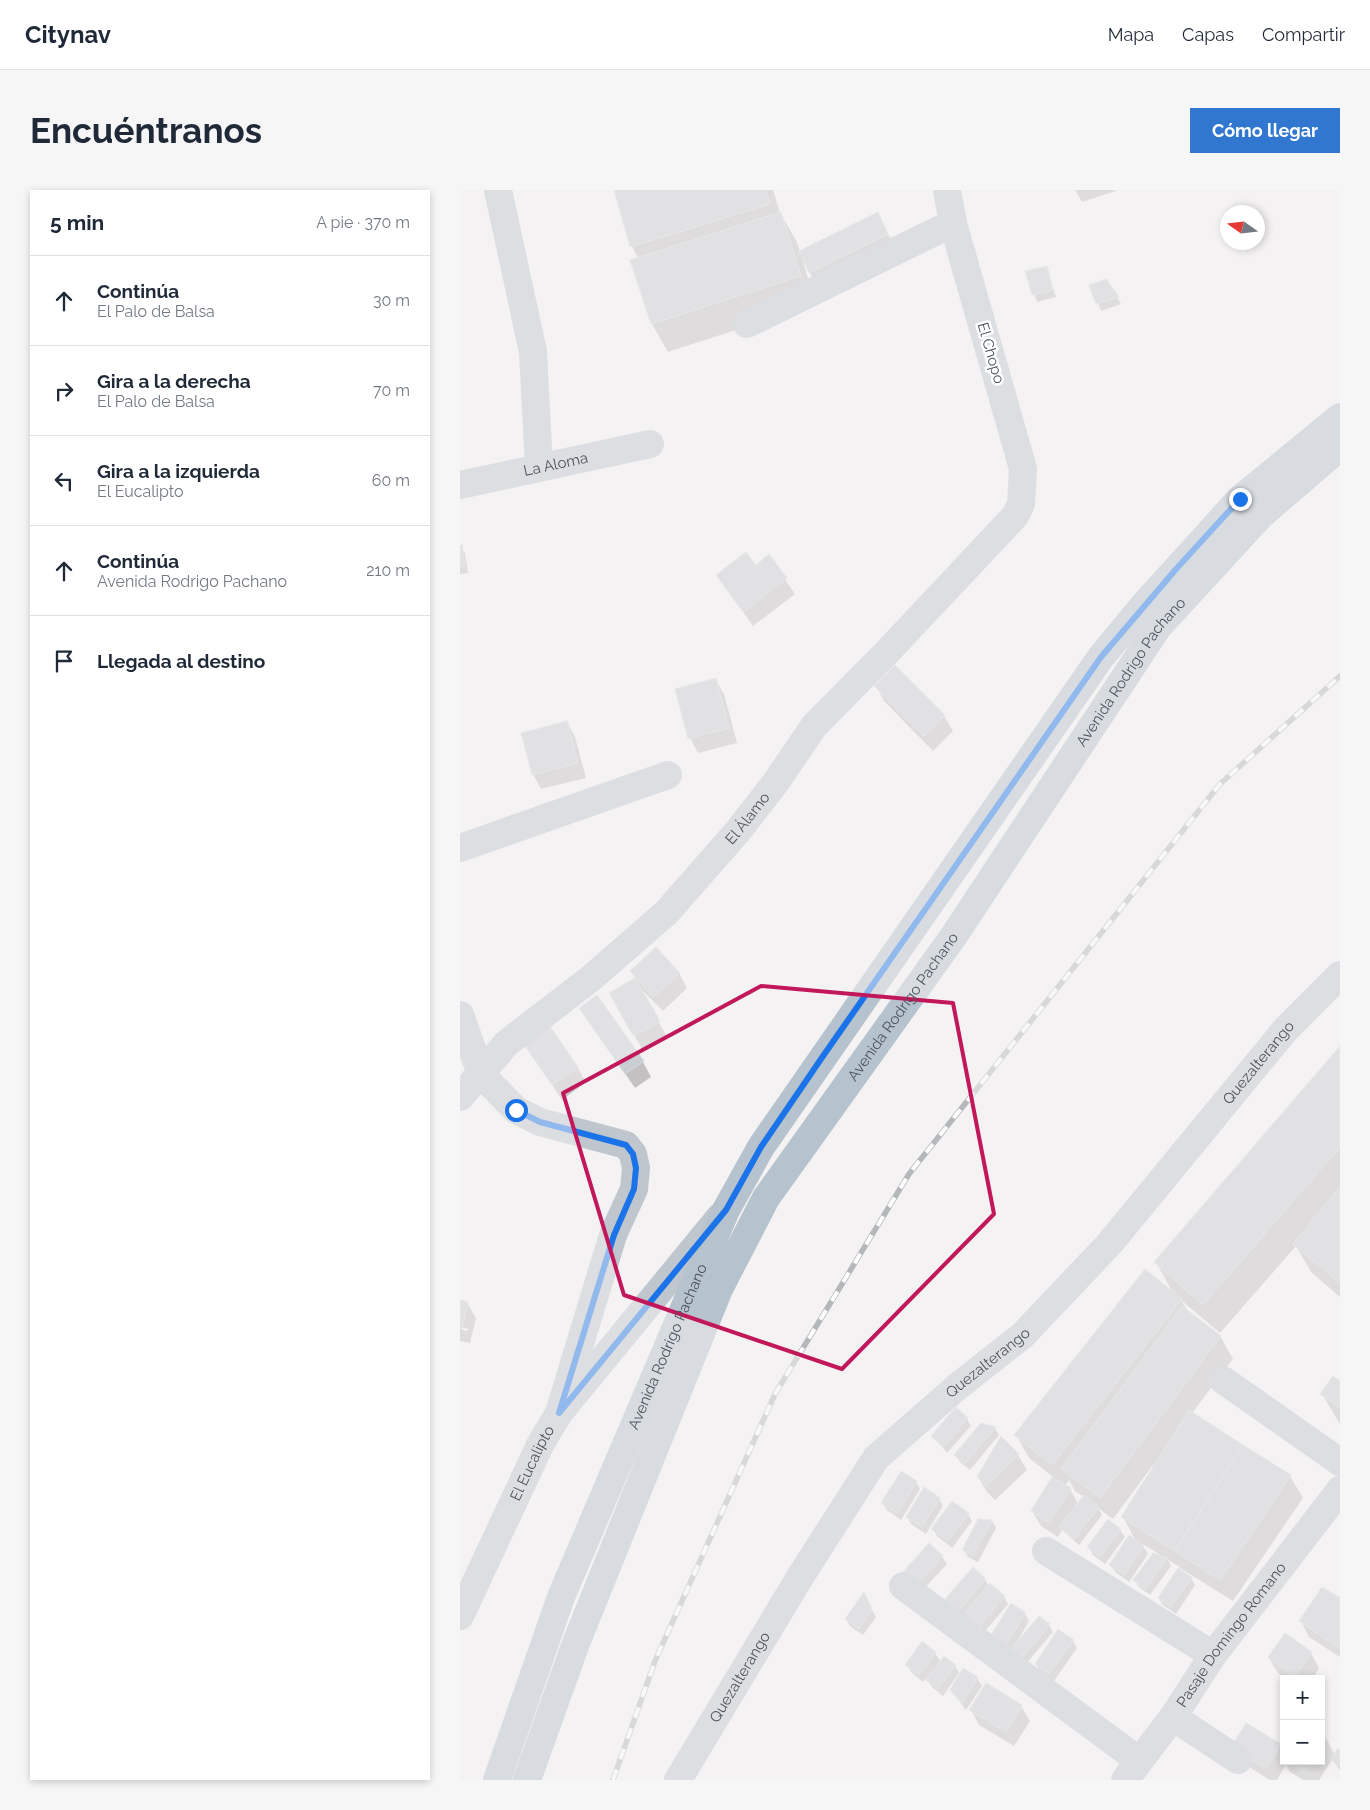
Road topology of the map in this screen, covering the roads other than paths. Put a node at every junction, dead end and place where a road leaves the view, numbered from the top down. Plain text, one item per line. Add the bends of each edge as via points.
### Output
1 (498, 190) edge
2 (947, 190) edge
3 (953, 223) junction
4 (747, 324) dead end
5 (1340, 416) edge
6 (650, 444) dead end
7 (1340, 447) edge
8 (539, 468) junction
9 (460, 485) edge
10 (1015, 516) joint
11 (668, 775) dead end
12 (460, 848) edge
13 (1340, 975) edge
14 (460, 1015) edge
15 (481, 1074) junction
16 (460, 1097) edge
17 (726, 1210) junction
18 (1223, 1380) dead end
19 (559, 1413) junction
20 (1340, 1462) edge
21 (1340, 1490) edge
22 (1046, 1551) dead end
23 (903, 1586) dead end
24 (460, 1616) edge
25 (1213, 1655) junction
26 (1174, 1717) junction
27 (1238, 1760) dead end
28 (1132, 1770) edge
29 (497, 1780) edge
30 (527, 1780) edge
31 (678, 1780) edge

1 - 8 street via 533,352
2 - 3 street, El Chopo
3 - 4 street
3 - 10 street, El Chopo via 1023,469 1021,504
5 - 17 main road, Avenida Rodrigo Pachano via 1240,499 1101,657 804,1083 761,1147
6 - 8 street, La Aloma
7 - 30 main road, Avenida Rodrigo Pachano via 1260,516 1158,627 953,937 766,1198 719,1289 576,1643
8 - 9 street, La Aloma
10 - 15 street, El Álamo via 814,726 738,831 666,913 507,1043
11 - 12 street
13 - 31 street, Quezalterango via 1286,1029 1110,1243 1024,1334 876,1458
14 - 15 street
15 - 16 street, El Álamo
15 - 19 street via 516,1110 540,1122 626,1145 633,1154 636,1168 634,1189 614,1235
17 - 19 street, El Eucalipto
17 - 29 main road, Avenida Rodrigo Pachano via 561,1597
18 - 20 street
19 - 24 street, El Eucalipto via 541,1443
21 - 25 street, Pasaje Domingo Romano
22 - 25 street
23 - 28 street
25 - 26 street, Pasaje Domingo Romano
26 - 27 street
26 - 28 street, Pasaje Domingo Romano

